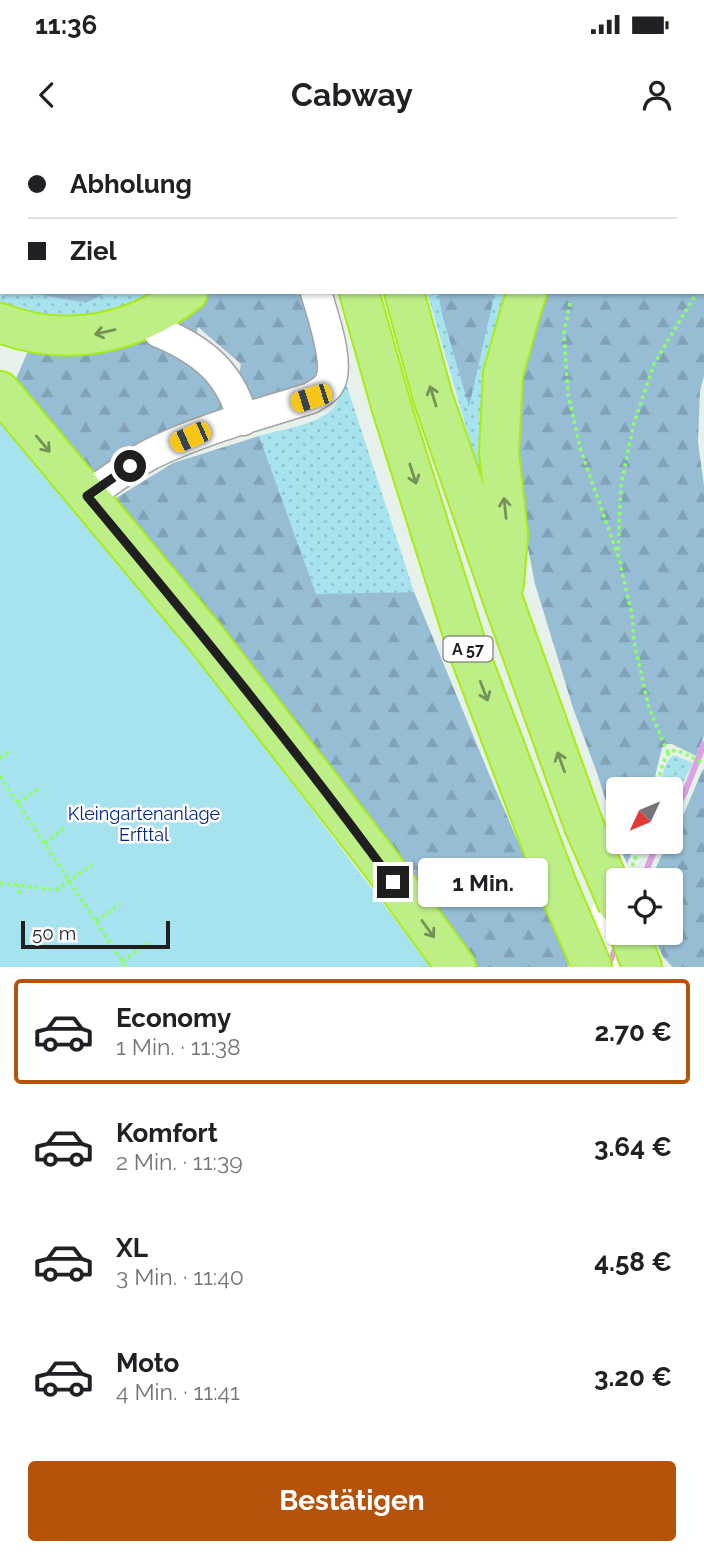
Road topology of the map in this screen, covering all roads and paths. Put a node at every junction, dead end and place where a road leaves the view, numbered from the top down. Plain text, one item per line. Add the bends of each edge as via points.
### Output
1 (186, 294) edge
2 (317, 294) edge
3 (360, 294) edge
4 (405, 294) edge
5 (526, 294) edge
6 (695, 294) edge
7 (570, 303) dead end
8 (0, 323) edge
9 (159, 332) dead end
10 (0, 391) edge
11 (243, 419) junction
12 (87, 496) junction
13 (618, 555) junction
14 (503, 600) junction
15 (10, 751) dead end
16 (668, 753) junction
17 (0, 758) edge
18 (704, 764) edge
19 (0, 777) edge
20 (661, 777) edge
21 (38, 789) dead end
22 (18, 803) junction
23 (65, 827) dead end
24 (45, 844) junction
25 (92, 865) dead end
26 (609, 868) edge
27 (71, 881) junction
28 (0, 883) edge
29 (20, 886) junction
30 (19, 893) dead end
31 (120, 904) dead end
32 (96, 921) junction
33 (148, 943) dead end
34 (634, 945) edge
35 (585, 953) edge
36 (122, 961) junction
37 (126, 967) edge
38 (456, 967) edge
39 (642, 967) edge

1 -> 8 highway via 143,320 95,335 43,335
2 - 11 lane via 331,348 330,383 311,398
3 -> 35 highway, A 57 via 467,648
14 -> 4 highway, A 57 via 433,398
14 -> 5 highway via 508,535 499,453 503,374
6 - 13 path via 654,364 634,423 621,485
7 - 13 path via 564,333 568,393 580,448
9 - 11 lane via 179,340 224,377
10 -> 12 highway
11 - 12 lane via 149,455
12 -> 38 highway via 260,708
13 - 16 path via 649,708
26 -> 14 highway, A 57 via 584,826
15 - 17 path
16 - 18 path via 677,750
16 - 20 path
19 - 22 path
21 - 22 path
22 - 24 path
23 - 24 path
24 - 27 path
25 - 27 path
27 - 29 path via 56,890
27 - 32 path
28 - 29 path
29 - 30 path
31 - 32 path
32 - 36 path
33 - 36 path
34 - 39 highway
36 - 37 path

